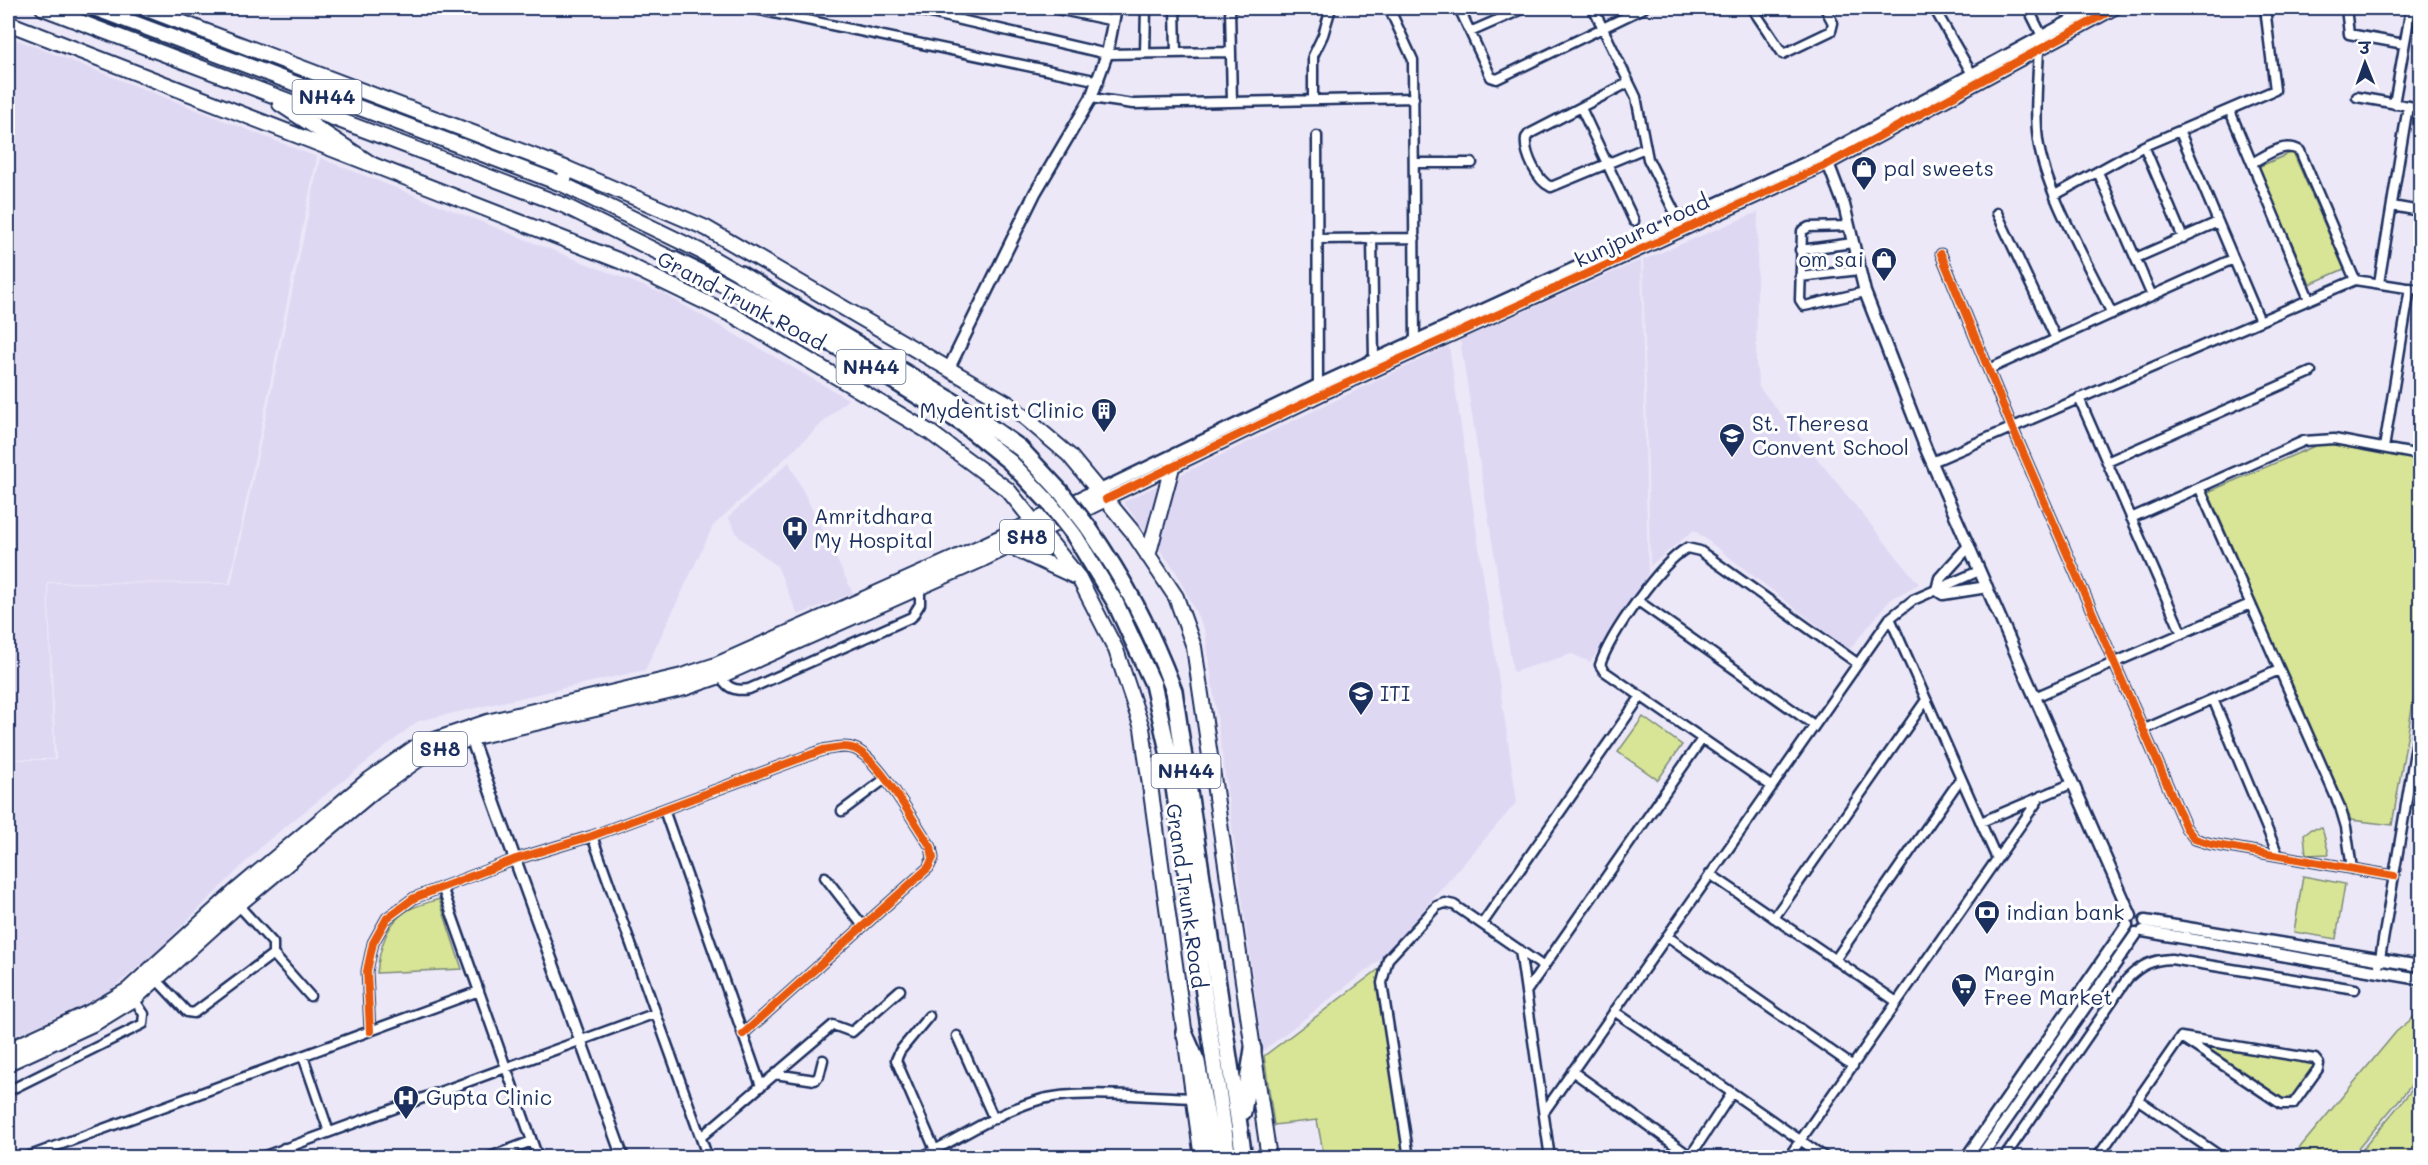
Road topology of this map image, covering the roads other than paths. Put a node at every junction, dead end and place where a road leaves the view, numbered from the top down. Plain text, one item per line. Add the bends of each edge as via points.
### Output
1 (43, 8) edge
2 (94, 8) edge
3 (144, 8) edge
4 (750, 8) edge
5 (909, 8) edge
6 (1052, 8) edge
7 (1116, 8) edge
8 (1146, 8) edge
9 (1175, 8) edge
10 (1230, 8) edge
11 (1331, 8) edge
12 (1389, 8) edge
13 (1459, 8) edge
14 (1525, 8) edge
15 (1593, 8) edge
16 (1644, 8) edge
17 (1752, 8) edge
18 (1825, 8) edge
19 (1934, 8) edge
20 (2028, 8) edge
21 (2094, 8) edge
22 (2116, 8) edge
23 (2265, 8) edge
24 (2346, 8) edge
25 (2411, 8) edge
26 (1114, 21) junction
27 (8, 23) edge
28 (1602, 29) junction
29 (1470, 32) junction
30 (2042, 36) junction
31 (2404, 44) junction
32 (2039, 48) junction
33 (1176, 52) junction
34 (1231, 52) junction
35 (1145, 53) junction
36 (1107, 54) junction
37 (1972, 74) junction
38 (1099, 81) junction
39 (1628, 83) junction
40 (258, 90) junction
41 (2357, 97) dead end
42 (1414, 98) junction
43 (1091, 99) junction
44 (1313, 100) junction
45 (1232, 102) junction
46 (2394, 104) junction
47 (2408, 106) junction
48 (1581, 108) junction
49 (2421, 108) edge
50 (2230, 111) junction
51 (2180, 132) junction
52 (1317, 136) dead end
53 (2144, 146) junction
54 (1645, 148) junction
55 (1827, 159) junction
56 (1415, 163) junction
57 (1472, 163) dead end
58 (2252, 163) junction
59 (1607, 164) junction
60 (372, 165) junction
61 (568, 169) junction
62 (2098, 172) junction
63 (562, 184) junction
64 (2055, 195) junction
65 (2392, 206) junction
66 (2421, 211) edge
67 (1997, 213) dead end
68 (1634, 221) dead end
69 (2218, 222) junction
70 (1849, 226) junction
71 (1682, 227) junction
72 (1372, 238) junction
73 (1415, 238) junction
74 (2183, 238) junction
75 (1318, 239) junction
76 (1853, 243) junction
77 (1800, 250) junction
78 (1941, 254) dead end
79 (2136, 258) junction
80 (2234, 259) junction
81 (674, 260) joint
82 (1859, 270) junction
83 (740, 274) joint
84 (1800, 277) junction
85 (2355, 280) junction
86 (2379, 283) junction
87 (2410, 288) junction
88 (2421, 290) edge
89 (1865, 292) junction
90 (2152, 296) junction
91 (2309, 299) junction
92 (2112, 314) junction
93 (2260, 321) junction
94 (2056, 339) junction
95 (1415, 346) junction
96 (1374, 359) junction
97 (949, 368) junction
98 (1989, 369) junction
99 (2311, 372) dead end
100 (1318, 385) junction
101 (2079, 398) junction
102 (1289, 404) junction
103 (2012, 427) junction
104 (2384, 448) junction
105 (2421, 455) edge
106 (1932, 462) junction
107 (2107, 462) junction
108 (1170, 463) junction
109 (2200, 489) junction
110 (1103, 494) junction
111 (2132, 518) junction
112 (1038, 526) junction
113 (1010, 546) junction
114 (1969, 546) junction
115 (1149, 556) junction
116 (1979, 571) junction
117 (1079, 578) junction
118 (920, 587) junction
119 (1987, 587) junction
120 (1937, 590) junction
121 (1638, 601) junction
122 (2250, 604) junction
123 (1890, 618) junction
124 (2182, 634) junction
125 (2115, 662) junction
126 (1857, 663) junction
127 (718, 670) junction
128 (2279, 670) junction
129 (1641, 696) junction
130 (2035, 697) junction
131 (2212, 699) junction
132 (1926, 700) junction
133 (2421, 722) edge
134 (1814, 725) junction
135 (2145, 729) junction
136 (469, 732) junction
137 (1702, 739) junction
138 (1961, 778) junction
139 (885, 779) junction
140 (2073, 783) junction
141 (1772, 786) junction
142 (2041, 796) junction
143 (664, 810) junction
144 (842, 811) dead end
145 (1981, 822) junction
146 (592, 836) junction
147 (2278, 855) junction
148 (516, 859) junction
149 (1997, 859) junction
150 (2352, 869) junction
151 (1710, 874) junction
152 (2394, 876) junction
153 (825, 877) dead end
154 (442, 887) junction
155 (240, 898) junction
156 (1774, 918) junction
157 (2129, 920) junction
158 (1482, 924) junction
159 (864, 926) junction
160 (2141, 929) junction
161 (1667, 936) junction
162 (1520, 950) junction
163 (273, 954) junction
164 (2380, 959) junction
165 (1835, 960) junction
166 (2421, 966) edge
167 (1544, 967) junction
168 (2378, 971) junction
169 (2421, 979) edge
170 (156, 980) junction
171 (2355, 989) dead end
172 (900, 990) dead end
173 (479, 992) junction
174 (1526, 992) junction
175 (310, 996) dead end
176 (134, 999) junction
177 (1897, 1002) junction
178 (1614, 1011) junction
179 (656, 1013) junction
180 (928, 1016) dead end
181 (370, 1031) junction
182 (1184, 1032) junction
183 (743, 1034) junction
184 (957, 1036) dead end
185 (2181, 1037) junction
186 (581, 1040) junction
187 (1253, 1049) junction
188 (8, 1050) edge
189 (303, 1056) junction
190 (823, 1060) dead end
191 (8, 1063) edge
192 (1853, 1066) junction
193 (506, 1068) junction
194 (1572, 1071) junction
195 (775, 1074) junction
196 (761, 1086) junction
197 (8, 1091) edge
198 (1732, 1093) junction
199 (1194, 1098) junction
200 (2138, 1099) junction
201 (1544, 1112) junction
202 (994, 1119) junction
203 (329, 1132) junction
204 (1240, 1133) junction
205 (701, 1137) junction
206 (1801, 1140) junction
207 (532, 1141) junction
208 (50, 1148) junction
209 (284, 1148) junction
210 (935, 1150) junction
211 (1690, 1157) edge
212 (24, 1158) edge
213 (53, 1158) edge
214 (259, 1158) edge
215 (287, 1158) edge
216 (488, 1158) edge
217 (538, 1158) edge
218 (624, 1158) edge
219 (708, 1158) edge
220 (919, 1158) edge
221 (1202, 1158) edge
222 (1214, 1158) edge
223 (1228, 1158) edge
224 (1244, 1158) edge
225 (1269, 1158) edge
226 (1409, 1158) edge
227 (1550, 1158) edge
228 (1788, 1158) edge
229 (1826, 1158) edge
230 (1966, 1158) edge
231 (1980, 1158) edge
232 (2004, 1158) edge
233 (2097, 1158) edge
234 (2223, 1158) edge

1 - 40 main road, NH44
2 - 63 main road, NH44
3 - 61 main road, Grand Trunk Road
4 - 38 street
5 - 36 street
6 - 26 street
7 - 26 street
8 - 35 street
9 - 33 street
10 - 34 street
11 - 44 street via 1313,56
12 - 42 street via 1413,60
13 - 29 street
14 - 29 street
15 - 28 street
16 - 28 street
17 - 18 street via 1783,54 1831,31 1833,23
19 - 37 street
20 - 30 street
21 - 30 street, kunjpura road
22 - 32 street, kunjpura road
23 - 50 street via 2275,90
24 - 31 street via 2349,34
25 - 31 street
26 - 36 street
27 - 60 main road, Grand Trunk Road
28 - 29 street via 1497,80 1491,77
28 - 39 street
30 - 32 street
30 - 37 street, kunjpura road
31 - 46 street
32 - 55 street, kunjpura road
32 - 64 street via 2038,139
33 - 34 street
33 - 35 street
34 - 45 street
35 - 36 street
36 - 38 street
37 - 55 street, kunjpura road
38 - 43 street
39 - 48 street
39 - 54 street via 1640,113
40 - 60 main road
40 - 81 main road, NH44 via 562,205
41 - 46 street
42 - 44 street
42 - 56 street
43 - 45 street via 1133,104
43 - 97 street via 1035,193
44 - 45 street
46 - 47 street
47 - 49 street
47 - 65 street
48 - 59 street
48 - 59 street via 1530,134 1525,144 1532,162 1540,178 1551,187
50 - 51 street
50 - 58 street
51 - 53 street
51 - 69 street
52 - 75 street
53 - 62 street
53 - 74 street
54 - 59 street
54 - 71 street
55 - 70 street
55 - 71 street, kunjpura road
56 - 57 street
56 - 73 street
58 - 85 street via 2285,147 2300,152
58 - 91 street
59 - 68 street
60 - 112 main road, Grand Trunk Road via 620,261 736,317 931,433 1008,490
61 - 63 main road
61 - 97 main road, Grand Trunk Road via 706,228
62 - 64 street
62 - 79 street
63 - 83 main road, NH44
64 - 92 street
65 - 66 street
65 - 86 street
67 - 94 street
69 - 74 street
69 - 80 street
70 - 76 street
70 - 77 street via 1804,228
71 - 95 street, kunjpura road
72 - 73 street
72 - 75 street
72 - 96 street
73 - 95 street
74 - 79 street
75 - 100 street
76 - 77 street
76 - 82 street
77 - 84 street
78 - 98 street
79 - 90 street
80 - 90 street
80 - 93 street
81 - 223 highway, NH44, bridge via 852,355 963,424 1010,462 1074,535 1115,602 1153,684 1170,760
82 - 84 street
82 - 89 street
83 - 204 highway, NH44, bridge via 956,403 1020,448 1061,492 1122,576 1174,691
84 - 89 street via 1800,300 1804,306
85 - 86 street
85 - 91 street
86 - 87 street
87 - 88 street
87 - 104 street
89 - 106 street
90 - 92 street
91 - 93 street
92 - 94 street
93 - 101 street
94 - 98 street
95 - 96 street, kunjpura road
95 - 102 street, kunjpura road
96 - 100 street, kunjpura road
97 - 110 main road, Grand Trunk Road via 1009,404 1069,455
98 - 103 street
99 - 107 street
100 - 102 street, kunjpura road
101 - 103 street
101 - 107 street
102 - 108 street, kunjpura road
103 - 106 street
103 - 125 street
104 - 105 street
104 - 109 street via 2334,439 2304,441
106 - 114 street
107 - 111 street
108 - 110 street, kunjpura road
108 - 115 main road
109 - 111 street
109 - 122 street
110 - 112 main road, SH8
110 - 115 main road, Grand Trunk Road
111 - 124 street
112 - 113 main road, SH8
112 - 117 main road, Grand Trunk Road
112 - 127 main road, SH8
113 - 117 main road
113 - 118 main road, SH8
114 - 116 street
114 - 120 street via 1940,578
115 - 187 main road, Grand Trunk Road via 1176,597 1194,647
116 - 119 street
116 - 120 street
117 - 182 main road, Grand Trunk Road via 1116,650 1142,728
118 - 127 main road, SH8
118 - 127 street via 920,604 912,617 749,689 726,686
119 - 120 street via 1943,594
119 - 130 street
120 - 123 street via 1913,600
121 - 126 street via 1674,555 1687,548 1700,551
121 - 129 street via 1600,665
121 - 134 street
122 - 124 street
122 - 128 street
123 - 126 street
123 - 132 street
124 - 125 street
125 - 130 street
125 - 135 street
126 - 134 street
127 - 136 main road, SH8
128 - 131 street
128 - 150 street via 2340,807
129 - 137 street
129 - 158 street
130 - 140 street
131 - 135 street
131 - 147 street
132 - 138 street
132 - 156 street
133 - 152 street
134 - 141 street
135 - 147 street via 2186,828 2195,839
136 - 148 street
136 - 155 main road, SH8 via 433,739 401,755
137 - 141 street
137 - 167 street
138 - 145 street
138 - 165 street
139 - 143 street via 866,755 852,748 837,747
139 - 144 street
139 - 159 street via 932,847 933,858 928,868
140 - 142 street
140 - 157 street
141 - 151 street
142 - 145 street
142 - 149 street
143 - 146 street
143 - 183 street
145 - 149 street
146 - 148 street
146 - 179 street
147 - 150 street
148 - 154 street
148 - 186 street
149 - 177 street
150 - 152 street
151 - 156 street
151 - 161 street
152 - 164 street
153 - 159 street
154 - 173 street
154 - 181 street via 414,898 387,918 373,943 368,971
155 - 163 street via 273,943
155 - 170 main road, SH8
155 - 188 main road, SH8 via 128,990
156 - 165 street
157 - 160 street via 2130,931
157 - 160 street via 2140,916
157 - 230 street
158 - 162 street
158 - 226 street via 1454,905 1437,906 1395,950 1383,970 1383,992
159 - 183 street
160 - 164 street
160 - 168 street
160 - 231 street
161 - 178 street
161 - 192 street
162 - 167 street
162 - 174 street
163 - 170 street via 194,1013 187,1012
163 - 175 street
164 - 166 street
164 - 168 street
165 - 177 street
167 - 174 street
168 - 169 street
170 - 176 main road, SH8
171 - 232 street via 2171,959 2140,966 2127,979
172 - 195 street via 852,1032 833,1025
173 - 181 street
173 - 193 street
174 - 201 street
176 - 191 main road, SH8 via 96,1023
176 - 197 street via 144,1014 143,1024
177 - 192 street
178 - 194 street
178 - 198 street
179 - 186 street
179 - 205 street
180 - 210 street via 896,1060
181 - 189 street
182 - 199 main road, Grand Trunk Road
182 - 222 highway via 1197,1062
183 - 196 street
184 - 202 street
185 - 185 street via 2281,1104 2294,1104 2318,1069 2315,1059
185 - 200 street
186 - 193 street
186 - 218 street
187 - 204 highway
187 - 225 main road, Grand Trunk Road
189 - 203 street
189 - 208 street
190 - 195 street via 815,1080
192 - 206 street
193 - 203 street
193 - 207 street
194 - 201 street
194 - 211 street
195 - 196 street
196 - 205 street
198 - 206 street
198 - 211 street
199 - 202 street via 1072,1095 1041,1099
199 - 221 main road, Grand Trunk Road
200 - 233 street
200 - 234 street
201 - 227 street
202 - 210 street
203 - 209 street
204 - 224 highway, NH44
205 - 219 street
206 - 228 street
206 - 229 street
207 - 216 street
207 - 217 street
208 - 212 street
208 - 213 street
209 - 214 street
209 - 215 street
210 - 220 street

